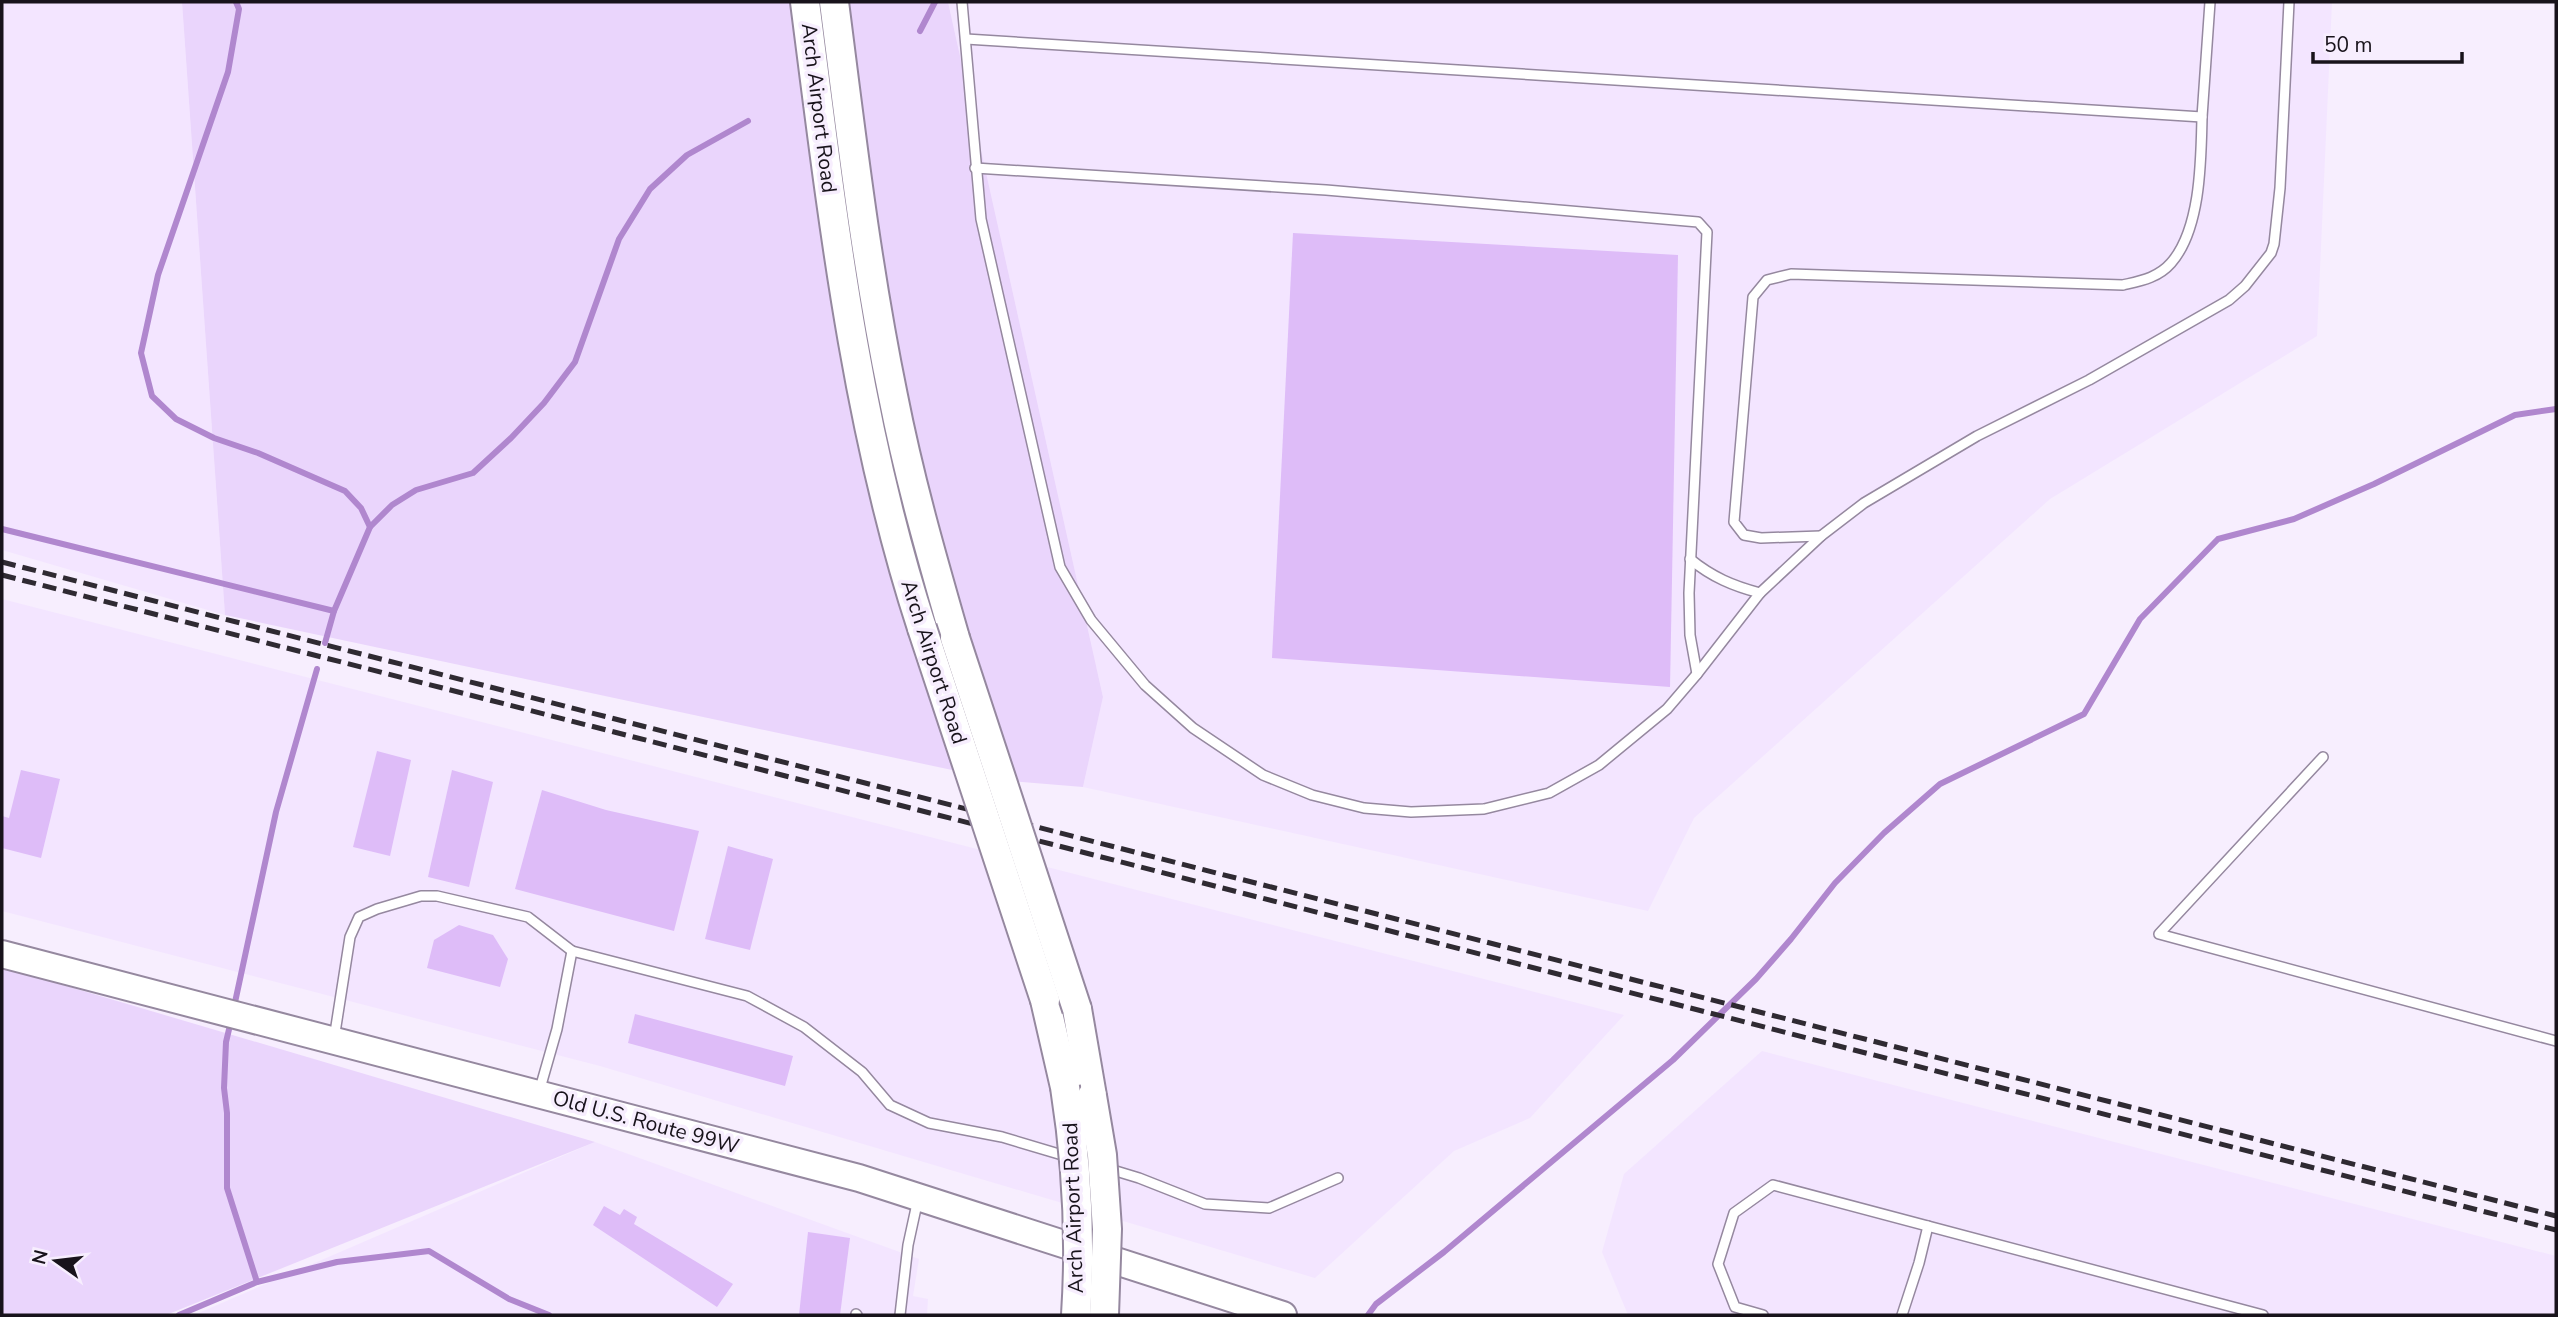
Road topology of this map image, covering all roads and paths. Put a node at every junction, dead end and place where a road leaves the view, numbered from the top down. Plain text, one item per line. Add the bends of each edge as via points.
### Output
1 (805, 2) edge
2 (834, 2) edge
3 (962, 2) edge
4 (2210, 2) edge
5 (2289, 2) edge
6 (966, 39) junction
7 (2202, 117) junction
8 (975, 168) junction
9 (1821, 536) junction
10 (1690, 559) junction
11 (1760, 593) junction
12 (1697, 674) junction
13 (2323, 757) dead end
14 (572, 951) junction
15 (2, 954) edge
16 (334, 1040) junction
17 (2556, 1041) edge
18 (539, 1094) junction
19 (1338, 1178) dead end
20 (918, 1197) junction
21 (1928, 1227) junction
22 (900, 1315) edge
23 (1076, 1315) edge
24 (1104, 1315) edge
25 (1283, 1315) edge
26 (1763, 1315) edge
27 (1902, 1315) edge
28 (2263, 1315) edge

1 - 23 main road, Arch Airport Road, bridge via 847,314 875,453 908,585 1045,1000 1065,1087 1074,1144
2 - 24 main road, Arch Airport Road, bridge via 863,230 918,509 955,638 1077,1009 1102,1155 1107,1229
3 - 6 lane
4 - 7 lane
5 - 9 lane via 2274,244 2245,286 2229,300 2089,380 1954,449 1864,503
6 - 7 lane
6 - 8 lane
7 - 9 lane via 2201,180 2184,242 2171,263 2152,278 2123,285 1791,274 1767,280 1753,297 1734,522 1744,535 1753,537
8 - 10 lane via 1326,190 1698,222 1707,232
8 - 12 lane via 981,219 1060,567 1091,620 1145,685 1193,728 1263,775 1312,795 1411,812 1484,809 1549,793 1599,765 1667,709
9 - 11 lane
10 - 11 lane via 1729,585
10 - 12 lane via 1690,635
11 - 12 lane
13 - 17 lane via 2159,934
14 - 16 lane via 528,917 437,896 377,909 359,917 350,937
14 - 18 lane
14 - 19 lane via 747,996 804,1027 862,1072 890,1105 929,1123 1002,1137 1139,1178 1205,1204 1269,1208
15 - 16 main road, Old U.S. Route 99W
16 - 18 main road, Old U.S. Route 99W
18 - 20 main road, Old U.S. Route 99W
20 - 22 lane
20 - 25 main road, Old U.S. Route 99W
21 - 26 lane via 1773,1185 1734,1213 1718,1264 1735,1307
21 - 27 lane
21 - 28 lane

